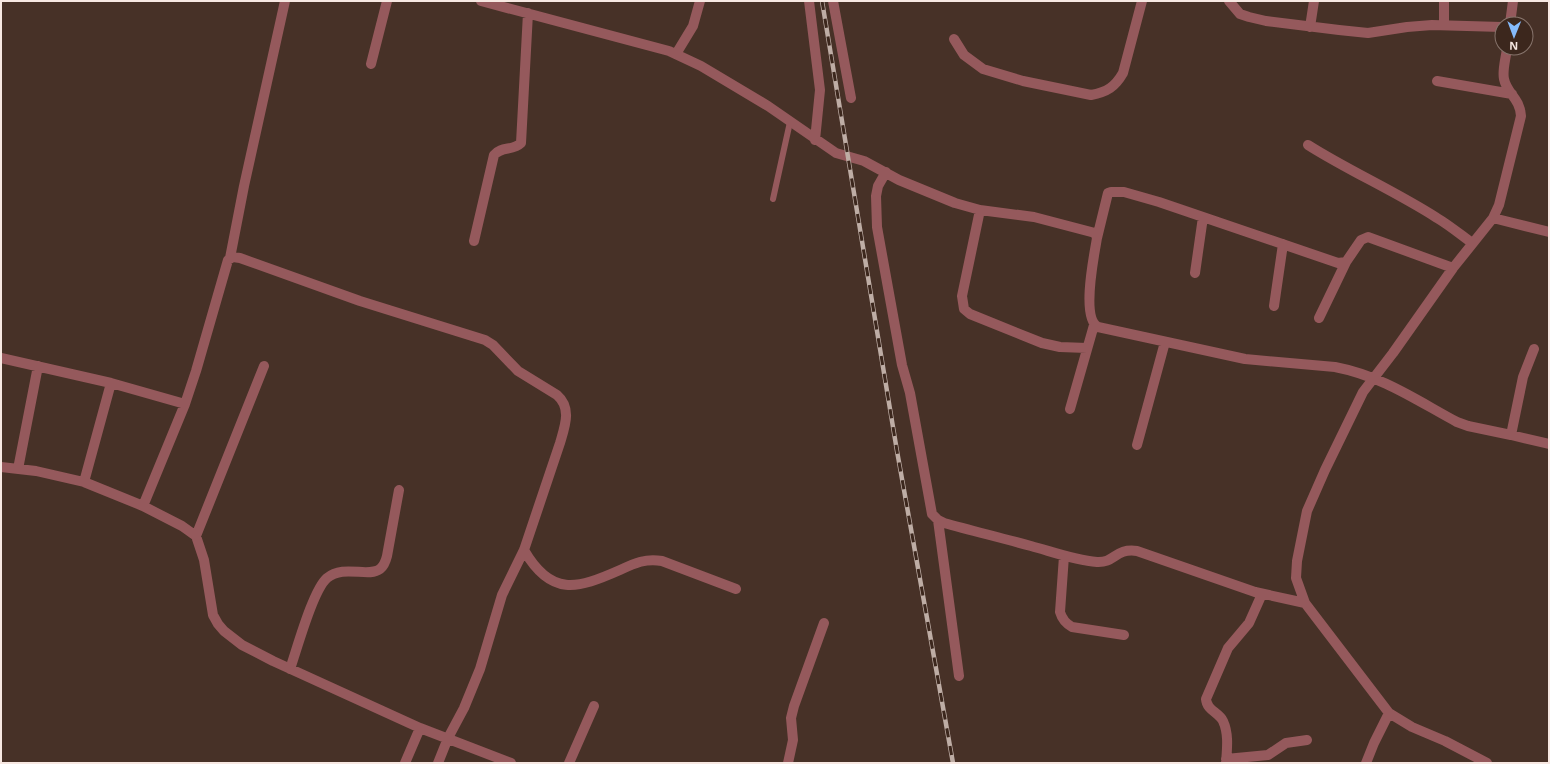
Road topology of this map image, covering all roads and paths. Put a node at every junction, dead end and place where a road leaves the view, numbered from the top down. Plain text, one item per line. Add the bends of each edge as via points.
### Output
1 (285, 1) edge
2 (388, 1) edge
3 (481, 1) edge
4 (700, 1) edge
5 (809, 1) edge
6 (833, 1) edge
7 (1142, 1) edge
8 (1229, 1) edge
9 (1314, 1) edge
10 (1444, 1) edge
11 (1513, 1) edge
12 (528, 13) junction
13 (1511, 16) edge
14 (1444, 25) junction
15 (1310, 27) junction
16 (1494, 27) edge
17 (954, 39) dead end
18 (676, 54) junction
19 (1506, 56) edge
20 (371, 64) dead end
21 (1437, 81) dead end
22 (1512, 94) junction
23 (851, 98) dead end
24 (790, 122) junction
25 (815, 140) junction
26 (1308, 145) dead end
27 (886, 172) junction
28 (772, 199) dead end
29 (980, 210) junction
30 (1203, 216) junction
31 (1494, 218) junction
32 (1549, 232) edge
33 (1097, 238) junction
34 (474, 242) dead end
35 (1472, 243) junction
36 (1283, 244) junction
37 (230, 258) junction
38 (1346, 262) junction
39 (1453, 268) junction
40 (1195, 273) dead end
41 (1274, 306) dead end
42 (1319, 318) dead end
43 (1094, 325) junction
44 (1165, 342) junction
45 (1087, 348) junction
46 (1534, 349) dead end
47 (1, 358) edge
48 (38, 366) junction
49 (264, 366) dead end
50 (1375, 378) junction
51 (111, 383) junction
52 (184, 404) junction
53 (1070, 409) dead end
54 (1511, 435) junction
55 (1549, 444) edge
56 (1137, 445) dead end
57 (1, 467) edge
58 (18, 469) junction
59 (84, 482) junction
60 (399, 490) dead end
61 (143, 506) junction
62 (938, 520) junction
63 (196, 536) junction
64 (524, 550) junction
65 (1064, 556) junction
66 (736, 589) dead end
67 (1262, 594) junction
68 (1305, 603) junction
69 (824, 623) dead end
70 (1124, 635) dead end
71 (290, 669) junction
72 (959, 676) dead end
73 (594, 706) dead end
74 (1389, 713) junction
75 (420, 728) junction
76 (448, 738) junction
77 (1307, 740) dead end
78 (1226, 761) edge
79 (405, 763) edge
80 (438, 763) edge
81 (510, 763) edge
82 (568, 763) edge
83 (788, 763) edge
84 (1366, 763) edge
85 (1487, 763) edge

1 - 37 street
2 - 20 street
3 - 12 street
4 - 18 street via 693,26
5 - 25 street via 820,90
6 - 23 street
7 - 17 street via 1123,73 1112,89 1102,93 1091,95 1076,92 1023,81 983,69 964,55
8 - 15 street via 1240,14 1248,17
9 - 15 street
10 - 14 street
11 - 13 street
12 - 18 street
12 - 34 street via 521,144 515,148 500,150 494,155
14 - 15 street via 1368,33
14 - 16 street
18 - 24 street via 701,66
19 - 22 street via 1504,79
21 - 22 street
22 - 31 street via 1518,103 1520,116
24 - 25 street
24 - 28 lane
25 - 27 street via 836,153 864,161
26 - 35 street via 1437,218
27 - 29 street via 934,195
27 - 62 street via 876,196 876,227 930,507
29 - 33 street via 1034,217 1092,232
29 - 45 street via 962,296 964,309 970,314 1042,343
30 - 33 street via 1132,194 1111,192 1107,196
30 - 36 street
30 - 40 street
31 - 32 street
31 - 35 street
33 - 43 street via 1090,295 1091,318
35 - 39 street
36 - 38 street via 1338,263
36 - 41 street
37 - 52 street
37 - 64 street via 240,258 354,299 486,340 518,371 562,399 566,407 564,431
38 - 39 street via 1361,240 1368,237
38 - 42 street
39 - 50 street
43 - 44 street
43 - 45 street
44 - 50 street via 1257,361 1335,366
44 - 56 street
45 - 53 street
46 - 54 street via 1524,377
47 - 48 street
48 - 51 street
48 - 58 street
49 - 63 street
50 - 54 street via 1457,422
50 - 68 street via 1356,404 1307,511 1296,578
51 - 52 street
51 - 59 street
52 - 61 street
54 - 55 street
57 - 58 street
58 - 59 street
59 - 61 street
60 - 71 street via 387,556 381,569 374,572 346,571 326,578 318,589
61 - 63 street
62 - 65 street
62 - 72 street
63 - 71 street via 218,624 242,645
64 - 66 street via 540,573 550,581 562,585 577,585 598,579 639,561 652,559
64 - 76 street via 502,595 480,669
65 - 67 street via 1099,562 1120,552 1137,551
65 - 70 street via 1060,612 1062,619 1072,627
67 - 68 street
67 - 78 street via 1249,623 1228,648 1206,699 1209,708 1222,719 1225,726
68 - 74 street
69 - 83 street via 794,706 791,718 793,740
71 - 75 street
73 - 82 street
74 - 84 street
74 - 85 street via 1412,727
75 - 76 street
75 - 79 street
76 - 80 street
76 - 81 street
77 - 78 street via 1286,743 1268,755

